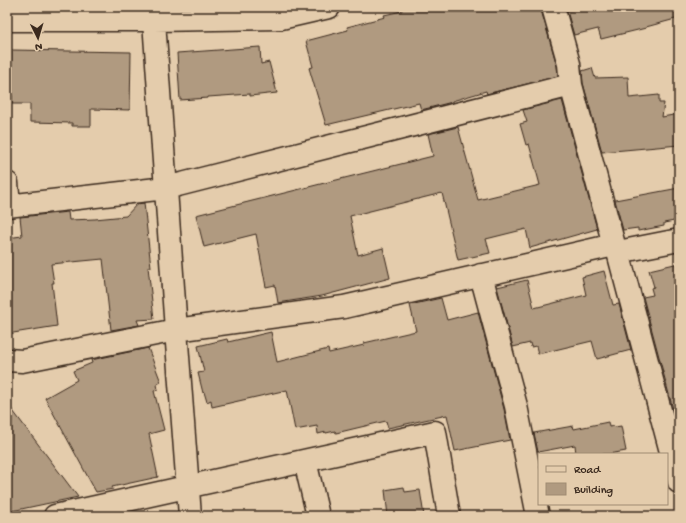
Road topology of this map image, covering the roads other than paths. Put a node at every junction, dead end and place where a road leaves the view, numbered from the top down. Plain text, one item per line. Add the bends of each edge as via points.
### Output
1 (329, 7) edge
2 (553, 7) edge
3 (154, 13) edge
4 (7, 20) edge
5 (571, 85) junction
6 (7, 184) edge
7 (166, 188) junction
8 (8, 206) edge
9 (679, 240) edge
10 (616, 248) junction
11 (481, 275) junction
12 (176, 330) junction
13 (7, 360) edge
14 (305, 461) junction
15 (679, 482) edge
16 (188, 487) junction
17 (55, 516) edge
18 (190, 516) edge
19 (318, 516) edge
20 (449, 516) edge
21 (538, 516) edge

1 - 3 street via 281,18
2 - 5 street via 569,64
3 - 4 street
3 - 7 street
5 - 7 street
5 - 10 street
6 - 8 street
7 - 8 street
7 - 12 street
9 - 10 street
10 - 11 street
10 - 15 street
11 - 12 street via 344,307
11 - 21 street via 516,406
12 - 13 street via 22,361
12 - 16 street
14 - 16 street
14 - 19 street
14 - 20 street via 435,432
16 - 17 street
16 - 18 street

